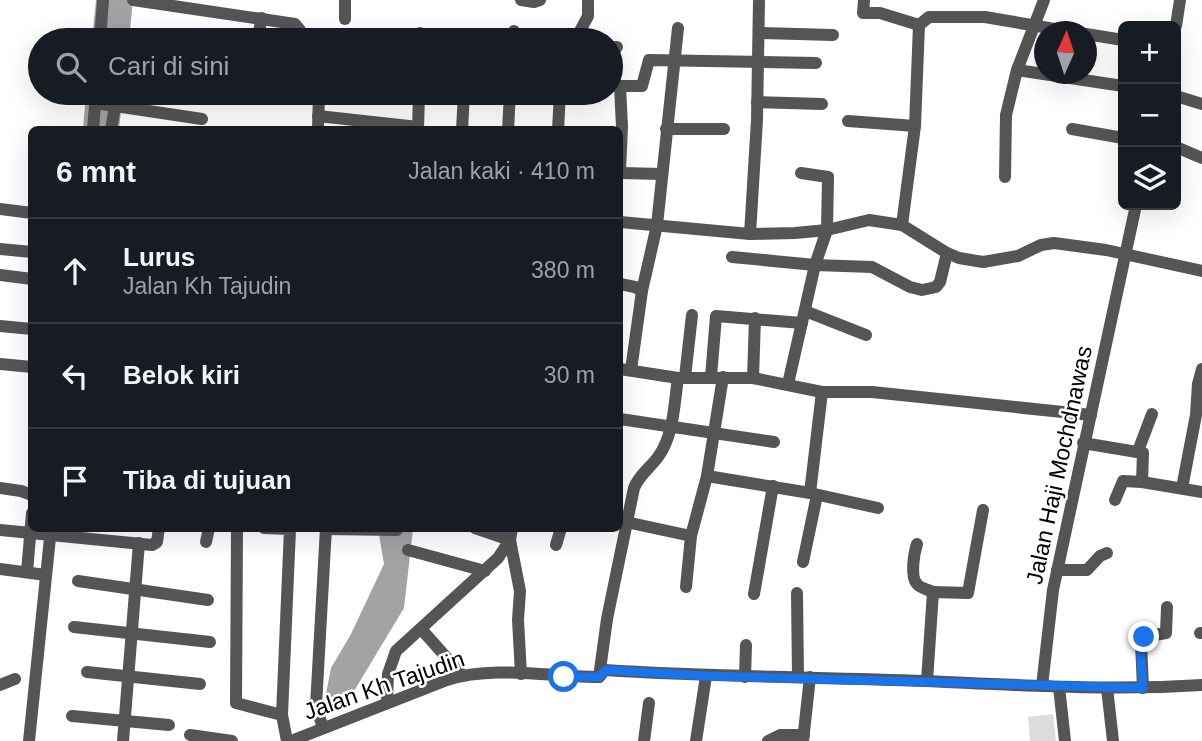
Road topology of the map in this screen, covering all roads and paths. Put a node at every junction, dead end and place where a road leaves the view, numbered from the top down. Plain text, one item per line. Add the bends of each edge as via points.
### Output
1 (103, 0) edge
2 (133, 0) edge
3 (345, 0) edge
4 (521, 0) edge
5 (540, 0) edge
6 (588, 0) edge
7 (759, 0) edge
8 (864, 0) edge
9 (1044, 0) edge
10 (1180, 0) edge
11 (225, 6) edge
12 (881, 7) edge
13 (262, 18) junction
14 (345, 19) dead end
15 (1036, 21) edge
16 (1177, 21) edge
17 (1034, 24) edge
18 (919, 25) junction
19 (1034, 27) edge
20 (101, 28) edge
21 (260, 28) edge
22 (298, 28) edge
23 (582, 28) edge
24 (678, 28) dead end
25 (759, 33) junction
26 (833, 35) dead end
27 (1097, 36) edge
28 (1118, 39) edge
29 (674, 61) junction
30 (757, 61) junction
31 (816, 64) dead end
32 (1017, 70) junction
33 (1118, 85) edge
34 (623, 86) edge
35 (1181, 98) edge
36 (757, 102) junction
37 (822, 104) dead end
38 (1202, 104) edge
39 (102, 105) edge
40 (104, 105) edge
41 (120, 105) edge
42 (319, 105) edge
43 (416, 105) edge
44 (463, 105) edge
45 (509, 105) edge
46 (559, 105) edge
47 (618, 105) edge
48 (202, 119) dead end
49 (848, 121) dead end
50 (318, 123) edge
51 (94, 126) edge
52 (110, 126) edge
53 (378, 126) edge
54 (418, 126) edge
55 (462, 126) edge
56 (508, 126) edge
57 (558, 126) edge
58 (622, 126) edge
59 (915, 126) junction
60 (666, 129) junction
61 (724, 129) dead end
62 (1072, 129) dead end
63 (1118, 137) edge
64 (1178, 147) edge
65 (1202, 158) edge
66 (623, 171) edge
67 (801, 173) dead end
68 (662, 174) junction
69 (1005, 177) dead end
70 (0, 209) edge
71 (1135, 210) edge
72 (28, 212) edge
73 (623, 222) edge
74 (657, 225) junction
75 (902, 225) junction
76 (827, 230) junction
77 (750, 234) junction
78 (0, 250) edge
79 (28, 253) edge
80 (947, 253) junction
81 (1125, 254) junction
82 (732, 257) dead end
83 (815, 265) junction
84 (1202, 271) edge
85 (0, 275) edge
86 (28, 278) edge
87 (623, 285) edge
88 (642, 291) junction
89 (692, 315) dead end
90 (804, 317) junction
91 (755, 318) junction
92 (0, 326) edge
93 (28, 329) edge
94 (866, 335) dead end
95 (0, 364) edge
96 (28, 368) edge
97 (625, 369) edge
98 (1202, 369) edge
99 (717, 377) junction
100 (682, 378) junction
101 (753, 378) junction
102 (788, 384) junction
103 (822, 392) junction
104 (1152, 414) dead end
105 (1091, 415) junction
106 (623, 419) edge
107 (671, 426) junction
108 (714, 431) junction
109 (774, 442) dead end
110 (1083, 443) junction
111 (1138, 452) junction
112 (707, 476) junction
113 (1142, 482) junction
114 (773, 486) junction
115 (0, 488) edge
116 (1182, 488) junction
117 (1202, 492) edge
118 (28, 494) edge
119 (813, 494) junction
120 (1115, 500) dead end
121 (878, 508) dead end
122 (983, 510) dead end
123 (624, 523) edge
124 (0, 530) edge
125 (51, 532) edge
126 (158, 532) edge
127 (208, 532) edge
128 (237, 532) edge
129 (290, 532) edge
130 (326, 532) edge
131 (560, 532) edge
132 (622, 532) edge
133 (30, 533) junction
134 (511, 534) edge
135 (115, 535) edge
136 (691, 536) junction
137 (206, 542) dead end
138 (139, 543) junction
139 (917, 544) dead end
140 (556, 545) dead end
141 (408, 550) dead end
142 (1107, 553) dead end
143 (803, 562) dead end
144 (0, 569) edge
145 (1058, 570) junction
146 (485, 571) junction
147 (27, 572) junction
148 (46, 575) junction
149 (78, 581) dead end
150 (685, 587) dead end
151 (135, 591) junction
152 (933, 592) junction
153 (797, 593) dead end
154 (754, 594) dead end
155 (208, 600) dead end
156 (1167, 607) dead end
157 (74, 627) dead end
158 (422, 630) junction
159 (131, 634) junction
160 (210, 642) dead end
161 (746, 645) dead end
162 (88, 672) dead end
163 (521, 674) junction
164 (128, 676) junction
165 (462, 676) junction
166 (706, 676) junction
167 (599, 677) junction
168 (745, 677) junction
169 (804, 677) junction
170 (15, 679) dead end
171 (927, 681) junction
172 (200, 684) dead end
173 (0, 685) edge
174 (1202, 685) edge
175 (1042, 686) junction
176 (1059, 687) junction
177 (1107, 688) junction
178 (1143, 688) junction
179 (387, 702) junction
180 (649, 703) dead end
181 (282, 715) junction
182 (72, 716) dead end
183 (124, 721) junction
184 (169, 725) dead end
185 (323, 728) junction
186 (190, 735) dead end
187 (803, 738) edge
188 (29, 741) edge
189 (123, 741) edge
190 (232, 741) edge
191 (289, 741) edge
192 (644, 741) edge
193 (696, 741) edge
194 (768, 741) edge
195 (1065, 741) edge
196 (1113, 741) edge

1 - 20 street
2 - 11 street
3 - 14 street
4 - 5 street
6 - 23 street via 588,16
7 - 25 street
8 - 12 street via 863,13
9 - 15 street
10 - 16 street
11 - 13 street
12 - 18 street
13 - 21 street
13 - 22 street
17 - 18 street via 949,16 929,17
18 - 59 street
19 - 32 street
24 - 29 street
25 - 26 street
25 - 30 street
27 - 28 street
29 - 30 street
29 - 34 street via 649,60 642,86
29 - 60 street
30 - 31 street
30 - 36 street
32 - 33 street
32 - 69 street via 1005,127
35 - 38 street
36 - 37 street
36 - 77 street
39 - 51 street
40 - 52 street
41 - 48 street
42 - 50 street
43 - 54 street
44 - 55 street
45 - 56 street
46 - 57 street
47 - 58 street
49 - 59 street
50 - 53 street
59 - 75 street
60 - 61 street
60 - 68 street
62 - 63 street
64 - 65 street
66 - 68 street
67 - 76 street via 828,177
68 - 74 street
70 - 72 street
71 - 81 street, Jalan Haji Mochdnawas
73 - 74 street
74 - 77 street
74 - 88 street
75 - 76 street via 869,220
75 - 80 street
76 - 77 street
76 - 83 street
78 - 79 street
80 - 81 street via 983,262 1054,243
80 - 83 street via 940,282 922,290 872,267
81 - 84 street
81 - 105 street, Jalan Haji Mochdnawas
82 - 83 street
83 - 90 street
85 - 86 street
87 - 88 street
88 - 97 street
89 - 100 street
90 - 91 street
90 - 94 street
90 - 102 street
91 - 99 street via 716,316
91 - 101 street
92 - 93 street
95 - 96 street
97 - 100 street
98 - 116 street
99 - 100 street
99 - 101 street
99 - 108 street
100 - 107 street
101 - 102 street
102 - 103 street
103 - 105 street via 872,392
103 - 119 street
104 - 111 street
105 - 110 street, Jalan Haji Mochdnawas
106 - 107 street
107 - 108 street
107 - 123 street via 658,457 637,481
108 - 109 street
108 - 112 street
110 - 111 street
110 - 145 street, Jalan Haji Mochdnawas
111 - 113 street via 1143,453
112 - 114 street
112 - 136 street
113 - 116 street
113 - 120 street via 1125,480
114 - 119 street
114 - 154 street
115 - 118 street
116 - 117 street
119 - 121 street
119 - 143 street
122 - 152 street via 968,593
123 - 136 street
124 - 133 street
125 - 133 street
125 - 135 street
125 - 148 street
126 - 138 street via 155,544
127 - 137 street
128 - 181 street via 236,704
129 - 181 street
130 - 185 street via 316,706
131 - 140 street
132 - 167 street
133 - 147 street
134 - 146 street
134 - 163 street via 520,591
135 - 138 street
136 - 150 street
138 - 151 street
139 - 152 street via 915,581
141 - 146 street
142 - 145 street via 1088,570
144 - 147 street
145 - 175 street, Jalan Haji Mochdnawas
146 - 158 street
147 - 148 street
148 - 188 street
149 - 151 street
151 - 155 street
151 - 159 street
152 - 171 street
153 - 169 street
156 - 178 street via 1166,633 1144,637 1140,643
157 - 159 street
158 - 165 street
158 - 179 street via 396,651
159 - 160 street
159 - 164 street
161 - 168 street
162 - 164 street
163 - 165 street, Jalan Kh Tajudin
163 - 167 street, Jalan Kh Tajudin
164 - 172 street
164 - 183 street
165 - 179 street, Jalan Kh Tajudin
166 - 167 street, Jalan Kh Tajudin via 606,670
166 - 168 street, Jalan Kh Tajudin
166 - 193 street
168 - 169 street, Jalan Kh Tajudin
169 - 171 street, Jalan Kh Tajudin
169 - 187 street
170 - 173 street
171 - 175 street, Jalan Kh Tajudin
174 - 178 street, Jalan Kh Tajudin
175 - 176 street, Jalan Kh Tajudin
176 - 177 street, Jalan Kh Tajudin
176 - 195 street
177 - 178 street, Jalan Kh Tajudin
177 - 196 street
179 - 185 street, Jalan Kh Tajudin
180 - 192 street
181 - 191 street
182 - 183 street
183 - 184 street
183 - 189 street
185 - 191 street, Jalan Kh Tajudin
186 - 190 street
187 - 194 street via 780,735

